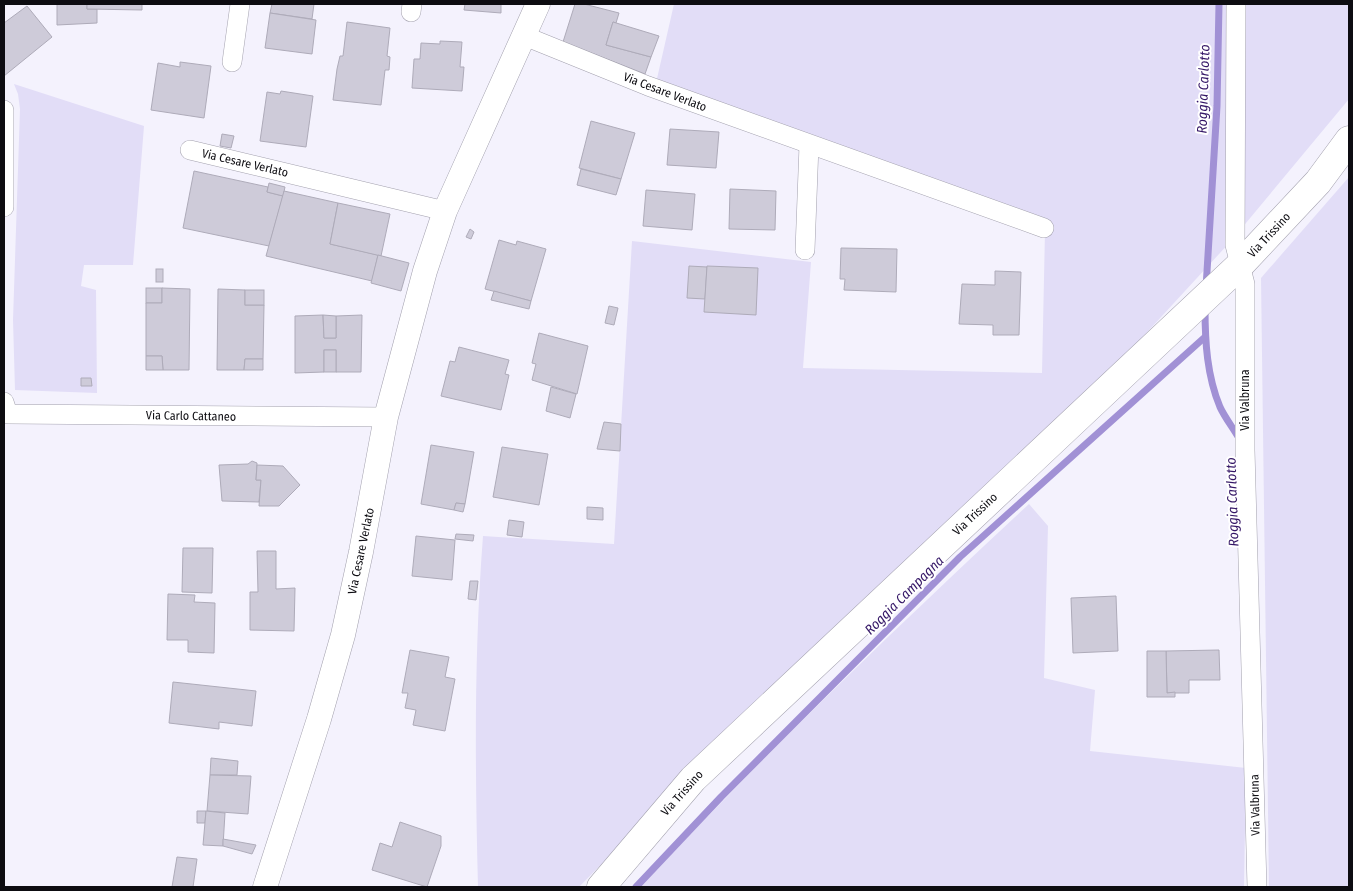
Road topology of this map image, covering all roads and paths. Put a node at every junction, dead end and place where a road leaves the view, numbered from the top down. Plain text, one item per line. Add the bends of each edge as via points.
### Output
1 (240, 4) edge
2 (538, 4) edge
3 (1236, 4) edge
4 (522, 35) junction
5 (232, 62) dead end
6 (4, 110) edge
7 (1349, 140) edge
8 (809, 145) junction
9 (190, 150) dead end
10 (4, 207) edge
11 (445, 211) junction
12 (1044, 228) dead end
13 (805, 250) dead end
14 (1241, 264) junction
15 (4, 402) edge
16 (386, 418) junction
17 (265, 887) edge
18 (601, 887) edge
19 (1257, 887) edge

1 - 5 street
2 - 4 street, Via Cesare Verlato
3 - 14 street, Via Valbruna via 1235,245
4 - 8 street, Via Cesare Verlato via 648,86
4 - 11 street, Via Cesare Verlato
6 - 10 street
7 - 14 main road, Via Trissino via 1318,182
8 - 12 street, Via Cesare Verlato
8 - 13 street
9 - 11 street, Via Cesare Verlato
11 - 16 street, Via Cesare Verlato via 422,280
14 - 18 main road, Via Trissino via 693,779
14 - 19 street, Via Valbruna via 1245,284 1245,450
15 - 16 street, Via Carlo Cattaneo via 8,414
16 - 17 street, Via Cesare Verlato via 343,635

